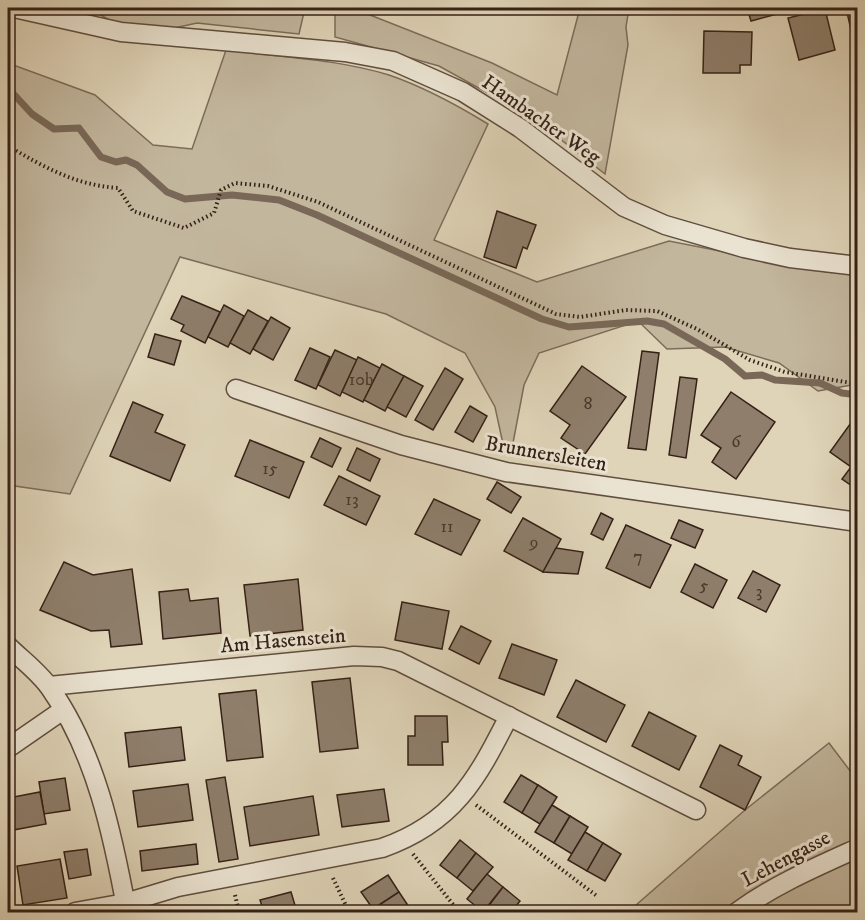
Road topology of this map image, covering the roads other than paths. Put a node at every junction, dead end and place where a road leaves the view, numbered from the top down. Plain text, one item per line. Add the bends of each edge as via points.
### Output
1 (14, 8) edge
2 (858, 266) edge
3 (236, 389) dead end
4 (858, 522) edge
5 (8, 646) edge
6 (49, 686) junction
7 (63, 710) junction
8 (508, 716) junction
9 (8, 748) edge
10 (696, 810) dead end
11 (858, 848) edge
12 (126, 908) edge
13 (75, 912) edge
14 (737, 912) edge

1 - 2 street, Hambacher Weg via 121,33 345,52 393,62 463,92 520,128 624,207 665,225 790,258
3 - 4 street, Brunnersleiten via 401,445 506,472
5 - 6 street
6 - 7 street
6 - 8 street, Am Hasenstein via 354,656 382,657 398,661
7 - 9 street
7 - 12 street via 85,754 111,831
8 - 10 street, Am Hasenstein
8 - 12 street via 480,772 463,795 422,831 382,848 178,887
11 - 14 street, Lehengasse via 790,879
12 - 13 street

